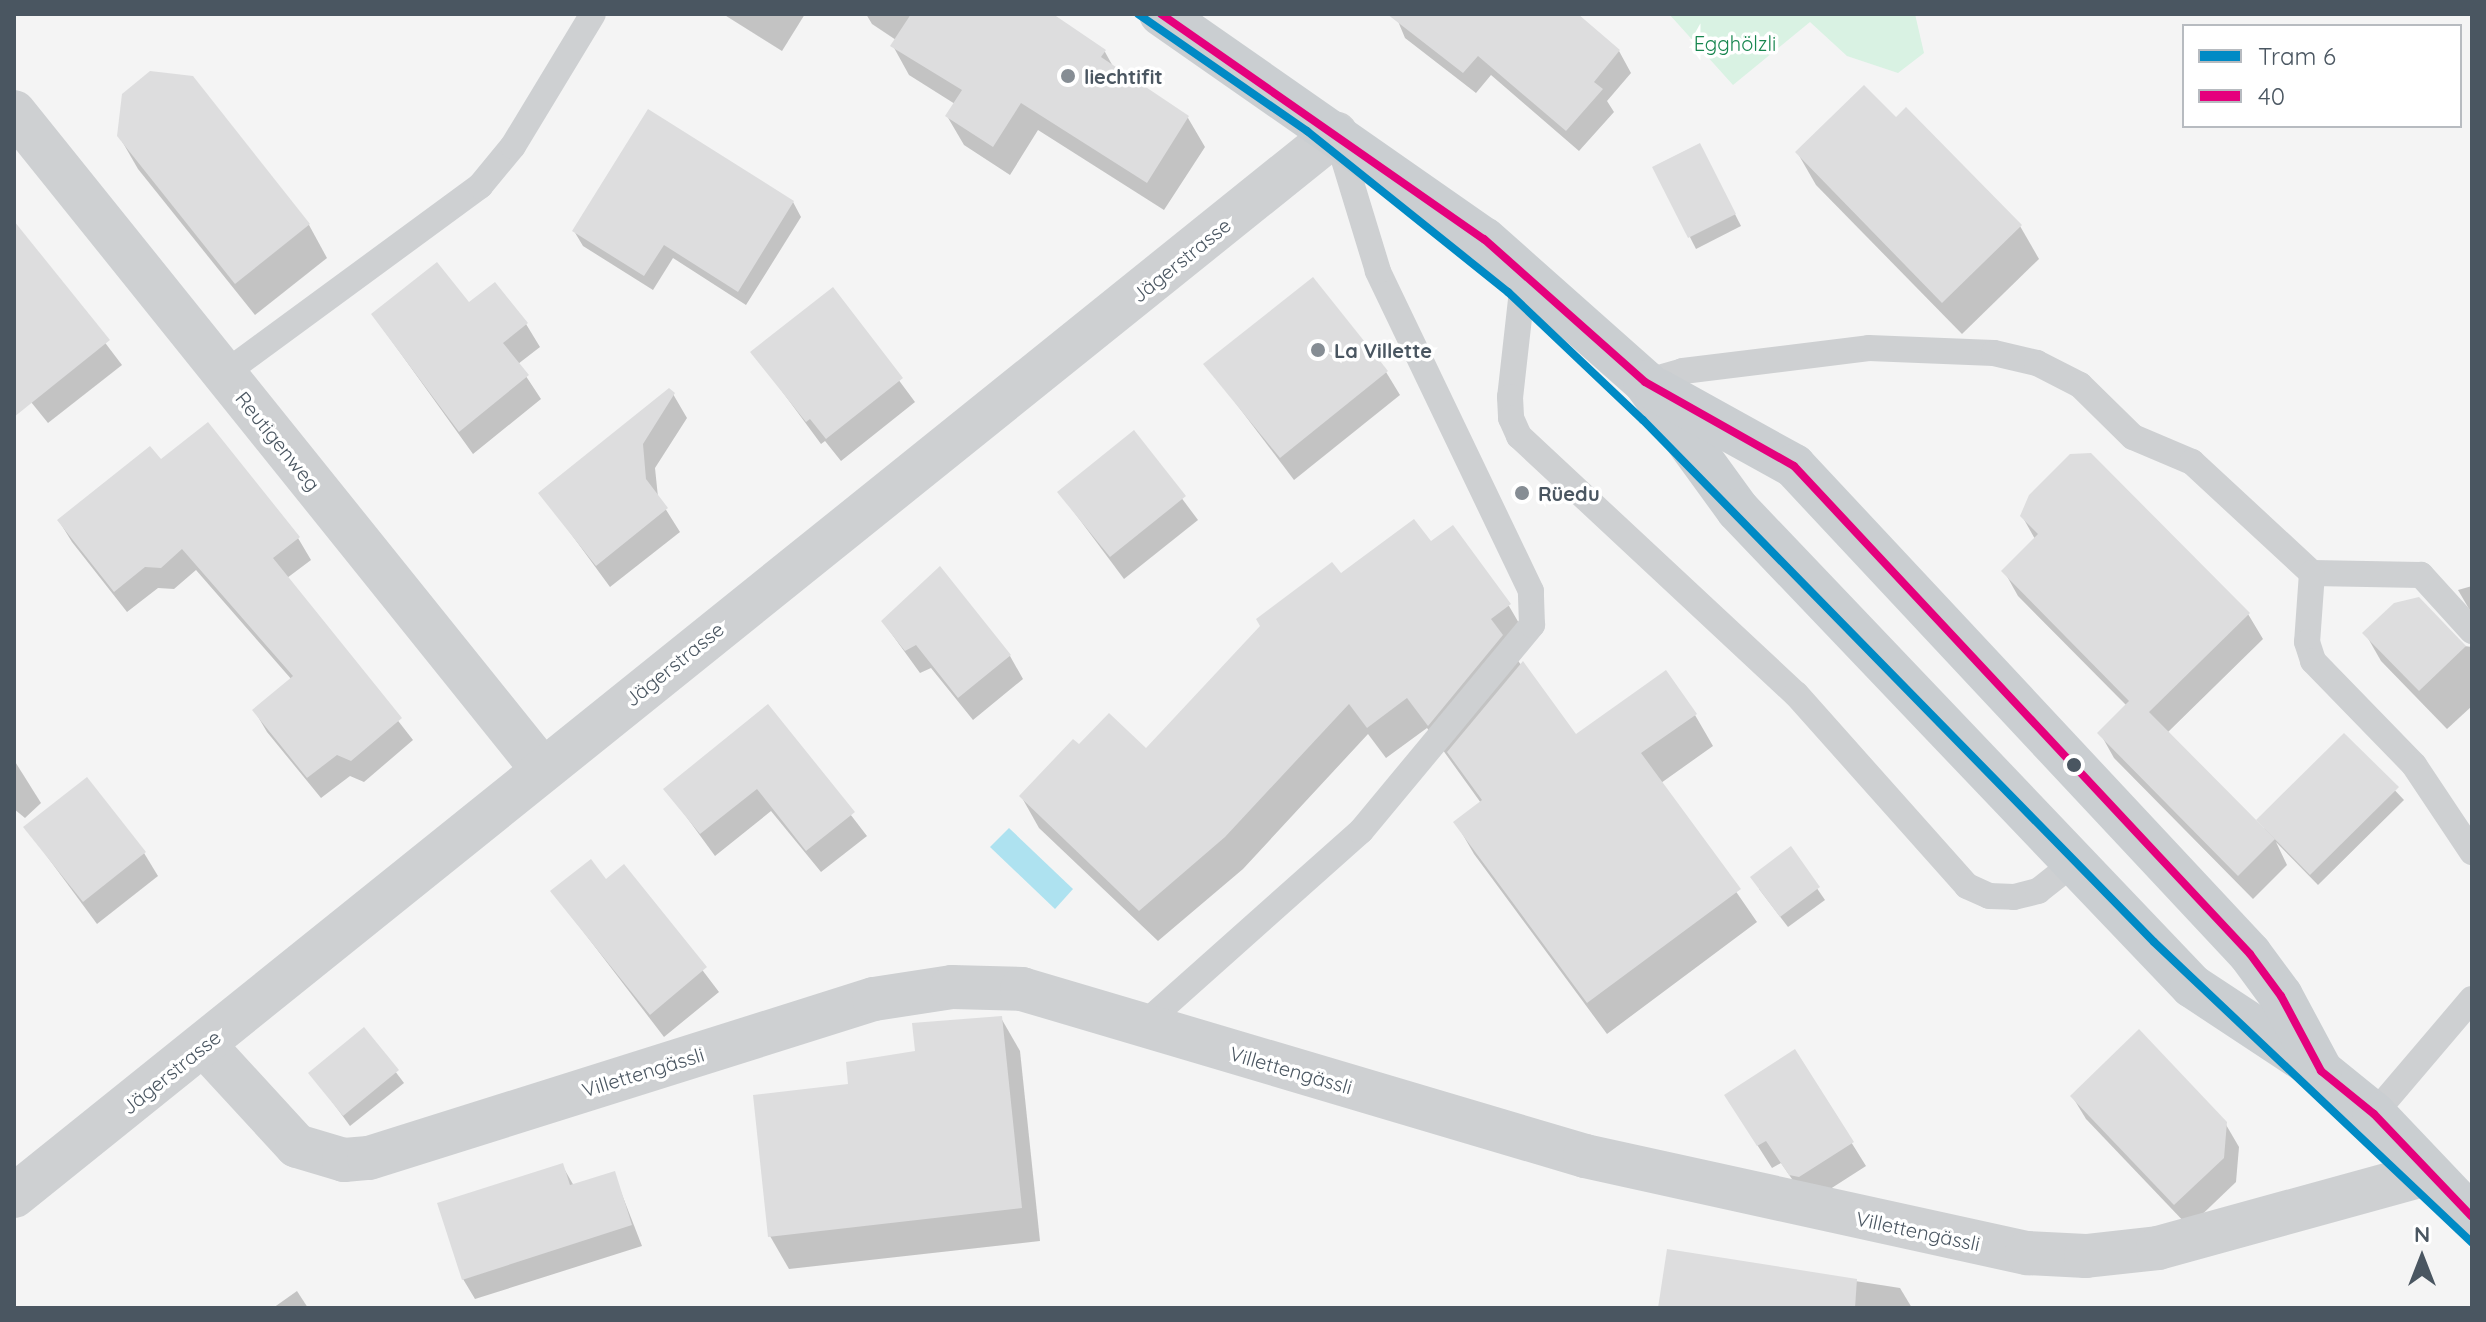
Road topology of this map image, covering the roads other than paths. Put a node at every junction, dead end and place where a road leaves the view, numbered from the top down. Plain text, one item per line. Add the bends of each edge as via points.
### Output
1 (593, 14) edge
2 (1161, 14) edge
3 (14, 112) edge
4 (1336, 133) junction
5 (1524, 273) junction
6 (224, 374) junction
7 (1645, 382) junction
8 (2312, 573) junction
9 (2472, 631) edge
10 (542, 769) junction
11 (2472, 852) edge
12 (2076, 861) junction
13 (2472, 999) edge
14 (1142, 1026) junction
15 (204, 1045) junction
16 (2321, 1071) junction
17 (2374, 1114) junction
18 (2427, 1174) junction
19 (14, 1196) edge
20 (2472, 1217) edge

1 - 6 lane via 513,146 480,186
2 - 4 main road
3 - 6 street, Reutigenweg
4 - 5 main road
4 - 10 street, Jägerstrasse
4 - 14 lane via 1378,271 1531,591 1532,625 1361,831
5 - 7 main road
5 - 12 lane via 1510,397 1519,436 1796,694 1967,886 1989,896 2014,897 2038,891
6 - 10 street, Reutigenweg
7 - 8 lane via 1683,371 1869,348 1994,353 2037,363 2080,385 2133,437 2192,462
7 - 12 main road via 1738,510
7 - 16 main road via 1794,466 2250,954 2281,996
8 - 9 lane via 2421,575
8 - 11 lane via 2307,642 2313,661 2414,765
10 - 15 street, Jägerstrasse
12 - 16 main road via 2192,986
13 - 17 lane
14 - 15 street, Villettengässli via 1022,989 952,987 874,999 369,1158 344,1160 297,1146
14 - 18 street, Villettengässli via 1585,1156 2027,1253 2086,1256 2158,1248
15 - 19 street, Jägerstrasse
16 - 17 main road
17 - 18 main road
18 - 20 main road

